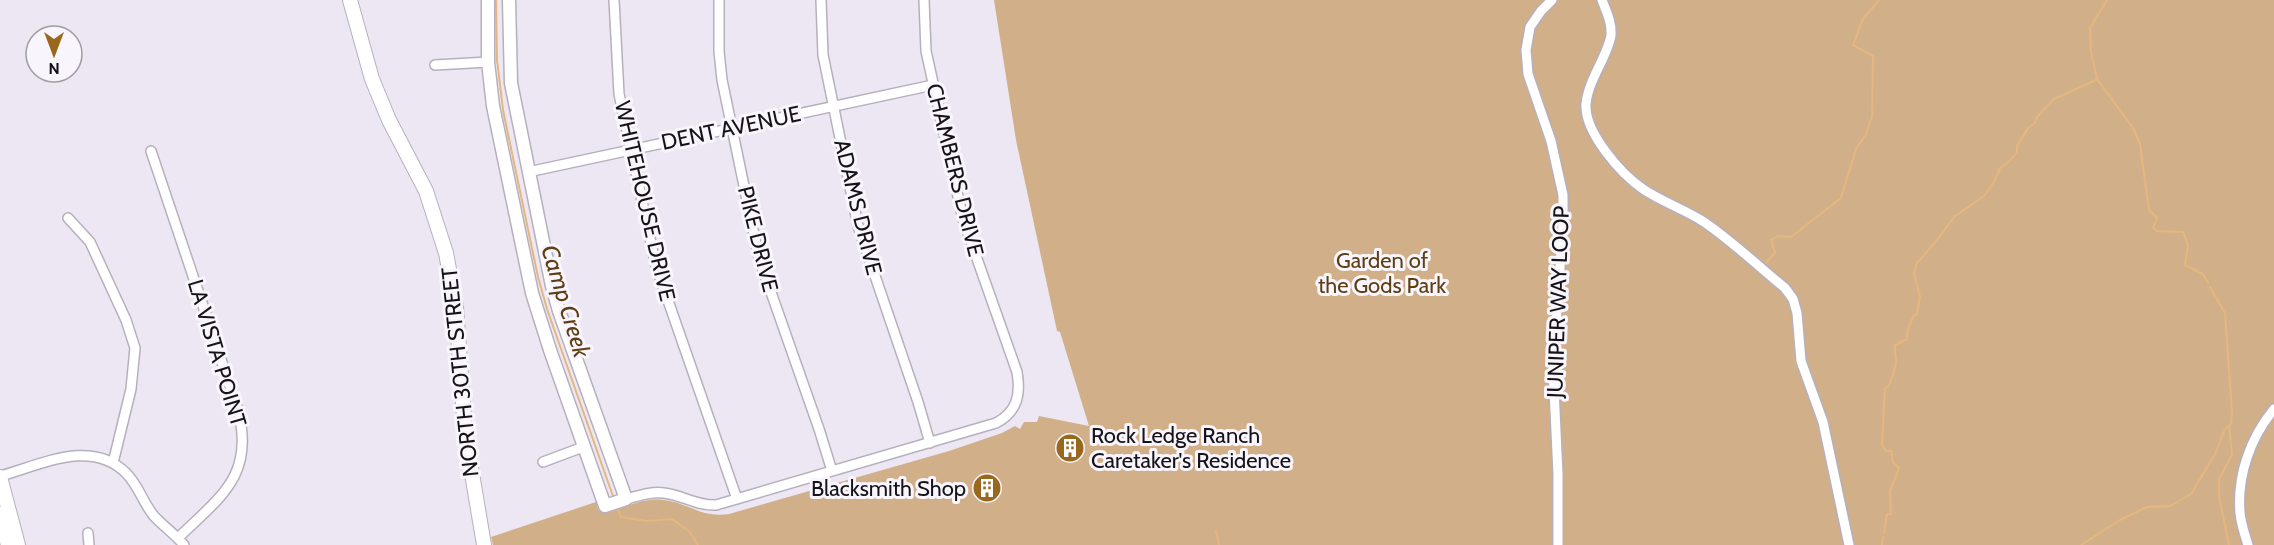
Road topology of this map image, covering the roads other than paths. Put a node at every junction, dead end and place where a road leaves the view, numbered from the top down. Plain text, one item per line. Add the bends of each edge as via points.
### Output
1 (350, 0) edge
2 (488, 0) edge
3 (509, 0) edge
4 (614, 0) edge
5 (719, 0) edge
6 (821, 0) edge
7 (924, 0) edge
8 (1552, 0) edge
9 (1602, 0) edge
10 (488, 62) junction
11 (435, 65) dead end
12 (933, 85) junction
13 (833, 107) junction
14 (732, 128) junction
15 (631, 149) junction
16 (151, 151) dead end
17 (528, 172) junction
18 (68, 218) dead end
19 (1015, 406) junction
20 (2274, 410) edge
21 (1026, 411) dead end
22 (930, 443) junction
23 (583, 447) junction
24 (543, 462) dead end
25 (113, 463) junction
26 (832, 471) junction
27 (0, 477) edge
28 (626, 499) junction
29 (737, 499) junction
30 (0, 514) edge
31 (88, 533) dead end
32 (181, 541) edge
33 (8, 545) edge
34 (18, 545) edge
35 (89, 545) edge
36 (484, 545) edge
37 (1558, 545) edge
38 (1849, 545) edge
39 (2248, 545) edge

1 - 36 main road, NORTH 30TH STREET via 375,88 426,191 446,253 456,307 465,432
2 - 10 street
3 - 17 street via 511,83
4 - 15 street, WHITEHOUSE DRIVE via 619,94
5 - 14 street, PIKE DRIVE via 720,66
6 - 13 street, ADAMS DRIVE via 823,55
7 - 12 street, CHAMBERS DRIVE via 924,39
8 - 37 street, JUNIPER WAY LOOP via 1530,27 1526,50 1528,74 1551,141 1563,195 1553,368
9 - 38 street via 1610,19 1611,36 1590,85 1588,123 1599,143 1643,189 1705,222 1785,288 1793,299 1801,361 1823,422
10 - 11 street
10 - 23 street via 498,133 532,293
12 - 13 street, DENT AVENUE
12 - 19 street, CHAMBERS DRIVE via 963,219 1017,372 1019,393
13 - 14 street, DENT AVENUE
13 - 22 street, ADAMS DRIVE via 861,240
14 - 15 street, DENT AVENUE
14 - 26 street, PIKE DRIVE via 763,270
15 - 17 street, DENT AVENUE
15 - 29 street, WHITEHOUSE DRIVE via 659,277
16 - 32 street, LA VISTA POINT via 238,410 243,437 240,462 230,485
17 - 28 street via 559,311
18 - 25 street via 90,242 135,348 131,389
19 - 21 street
19 - 22 street via 1010,415 996,423
20 - 39 street via 2249,449 2240,484 2240,515
22 - 26 street
23 - 24 street
23 - 28 street via 605,506
25 - 27 street via 76,455
25 - 32 street via 132,479 155,517
26 - 29 street
27 - 34 main road
28 - 29 street via 658,492 708,505
30 - 33 main road
31 - 35 street

